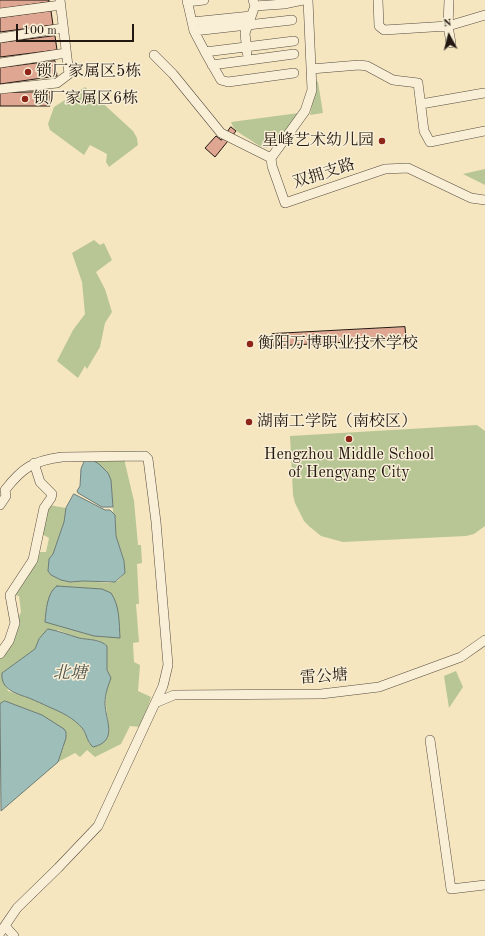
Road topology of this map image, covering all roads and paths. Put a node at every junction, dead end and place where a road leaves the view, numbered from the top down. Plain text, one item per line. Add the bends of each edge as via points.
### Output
1 (204, 0) edge
2 (303, 0) edge
3 (308, 0) edge
4 (378, 0) edge
5 (449, 0) edge
6 (187, 1) edge
7 (60, 3) edge
8 (254, 3) edge
9 (0, 14) edge
10 (485, 15) edge
11 (250, 16) junction
12 (292, 20) dead end
13 (192, 22) junction
14 (247, 25) junction
15 (448, 26) junction
16 (63, 28) junction
17 (194, 31) junction
18 (0, 38) edge
19 (294, 41) dead end
20 (451, 43) dead end
21 (247, 47) junction
22 (205, 52) junction
23 (66, 54) junction
24 (294, 54) dead end
25 (154, 55) dead end
26 (248, 60) junction
27 (0, 63) edge
28 (212, 65) junction
29 (311, 69) junction
30 (294, 74) dead end
31 (0, 89) edge
32 (484, 93) dead end
33 (421, 104) junction
34 (485, 131) edge
35 (271, 158) junction
36 (485, 200) edge
37 (34, 463) junction
38 (0, 505) edge
39 (485, 640) edge
40 (0, 654) edge
41 (165, 676) junction
42 (174, 695) junction
43 (155, 703) junction
44 (430, 740) dead end
45 (485, 885) edge
46 (3, 930) edge
47 (14, 936) edge

1 - 6 street
2 - 8 street via 284,4
3 - 29 street
4 - 15 street via 379,26 384,30
5 - 15 street
6 - 13 street
7 - 9 street
7 - 16 street
8 - 11 street
10 - 15 street
11 - 13 street
11 - 14 street
12 - 14 street
13 - 17 street
14 - 17 street
14 - 21 street
15 - 20 street
16 - 18 street
16 - 23 street
17 - 22 street
19 - 21 street
21 - 22 street
21 - 26 street
22 - 28 street
23 - 27 street
23 - 31 street via 69,74 57,83
24 - 26 street
25 - 35 street via 174,74 221,133
26 - 28 street
28 - 30 street via 221,80 228,82
29 - 33 street via 367,66 393,80 418,83
29 - 35 street via 312,90 305,111
32 - 33 street
33 - 34 street via 424,132 430,142
35 - 36 street, 双拥支路 via 285,203 385,169 408,168 471,198
37 - 38 street via 17,475 5,490 6,496
37 - 40 street via 40,482 52,494 44,508 33,560 10,595 15,623 9,641
37 - 41 street via 62,457 148,458 168,665
39 - 42 street, 雷公塘 via 460,657 379,687 321,694
41 - 42 street
41 - 43 street
42 - 43 street, 雷公塘
43 - 46 street via 98,826 17,908
44 - 45 street via 451,889
46 - 47 street

